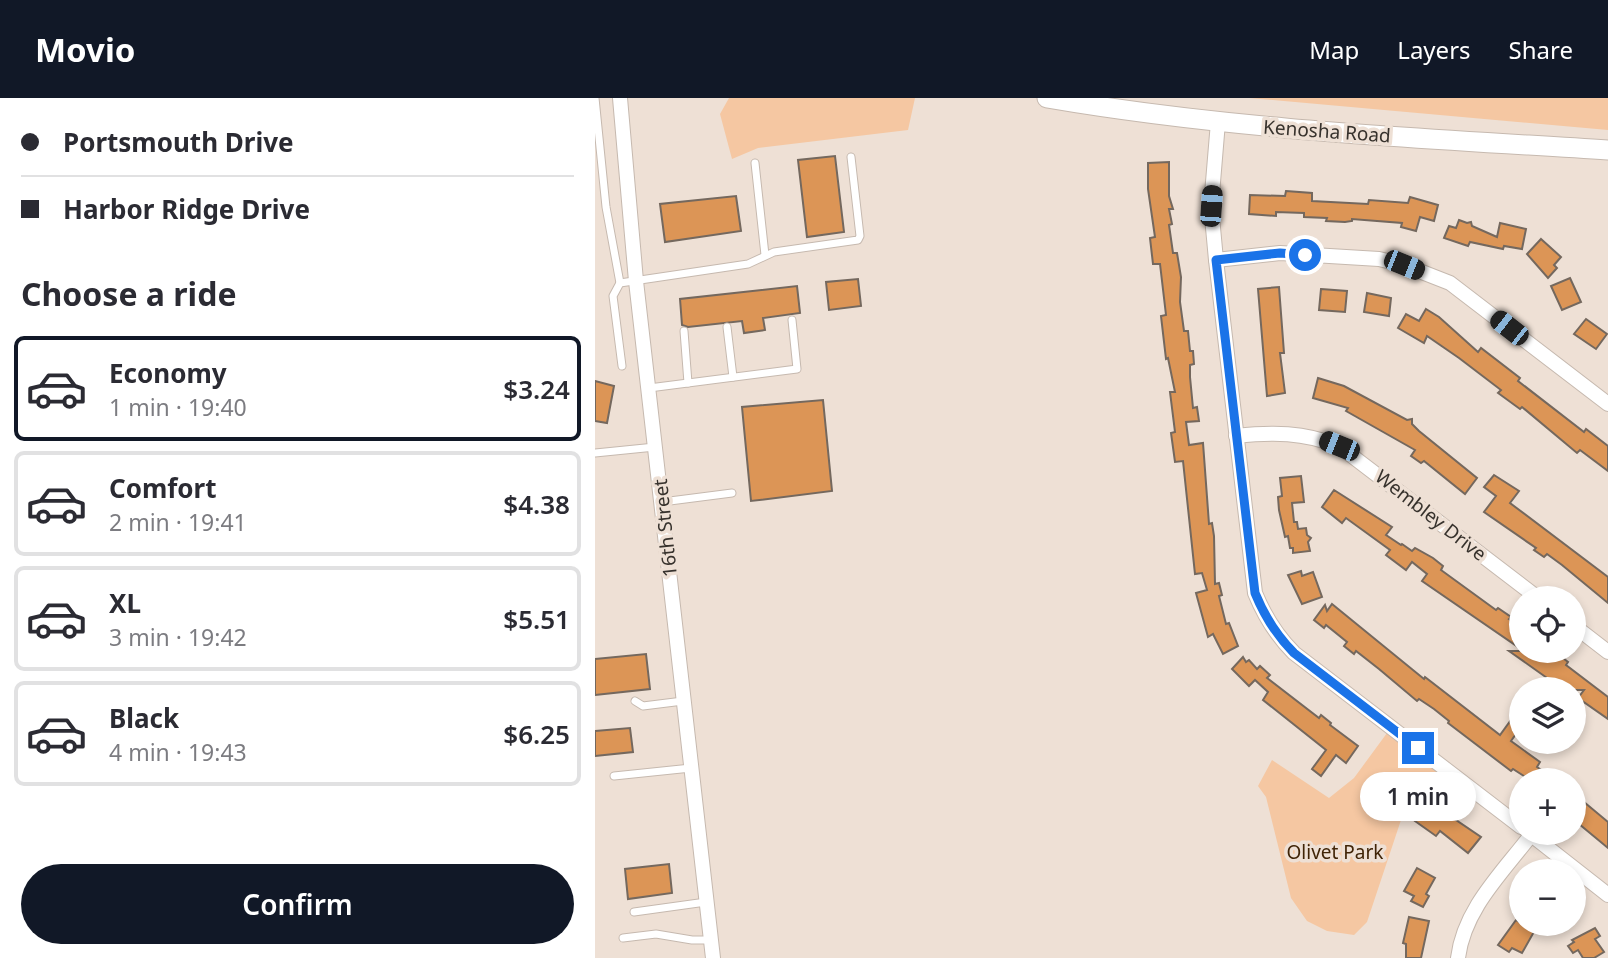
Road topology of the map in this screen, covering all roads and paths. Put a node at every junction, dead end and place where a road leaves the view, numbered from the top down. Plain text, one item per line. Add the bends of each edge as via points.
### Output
1 (595, 98) edge
2 (620, 98) edge
3 (1048, 98) edge
4 (1109, 103) edge
5 (1218, 122) junction
6 (1608, 150) edge
7 (851, 156) dead end
8 (755, 163) dead end
9 (765, 255) junction
10 (1216, 260) junction
11 (636, 281) junction
12 (620, 283) junction
13 (792, 320) dead end
14 (727, 327) dead end
15 (684, 331) dead end
16 (622, 366) dead end
17 (733, 377) junction
18 (688, 383) junction
19 (649, 388) junction
20 (1608, 404) edge
21 (1236, 436) junction
22 (655, 447) junction
23 (595, 453) edge
24 (732, 493) dead end
25 (662, 502) junction
26 (1522, 586) edge
27 (1586, 635) edge
28 (1608, 652) edge
29 (635, 701) dead end
30 (684, 701) junction
31 (692, 768) junction
32 (614, 776) dead end
33 (1509, 818) edge
34 (1518, 845) edge
35 (1544, 845) edge
36 (1608, 895) edge
37 (707, 902) junction
38 (634, 912) dead end
39 (623, 938) dead end
40 (711, 940) junction
41 (713, 958) edge
42 (1458, 958) edge

1 - 12 lane via 605,207
2 - 11 street, 16th Street
3 - 4 street, Kenosha Road
4 - 5 street, Kenosha Road
5 - 6 street, Kenosha Road
5 - 10 street via 1211,206
7 - 9 lane via 858,240
8 - 9 lane
9 - 11 lane via 748,264
10 - 20 street via 1280,253 1379,259 1404,265 1450,283
10 - 21 street
11 - 12 lane
11 - 19 street, 16th Street
12 - 16 lane via 613,296
13 - 17 lane via 797,369
14 - 17 lane
15 - 18 lane
17 - 18 lane
18 - 19 lane
19 - 22 street, 16th Street
21 - 26 street, Wembley Drive via 1301,434 1339,446
21 - 33 street via 1255,593 1284,643
22 - 23 lane
22 - 25 street, 16th Street
24 - 25 lane
25 - 30 street, 16th Street
27 - 28 street
29 - 30 lane via 643,706
30 - 31 street, 16th Street
31 - 32 lane
31 - 37 street, 16th Street
34 - 42 street via 1476,906
35 - 36 street
37 - 38 lane
37 - 40 street, 16th Street
39 - 40 lane via 656,934
40 - 41 street, 16th Street

